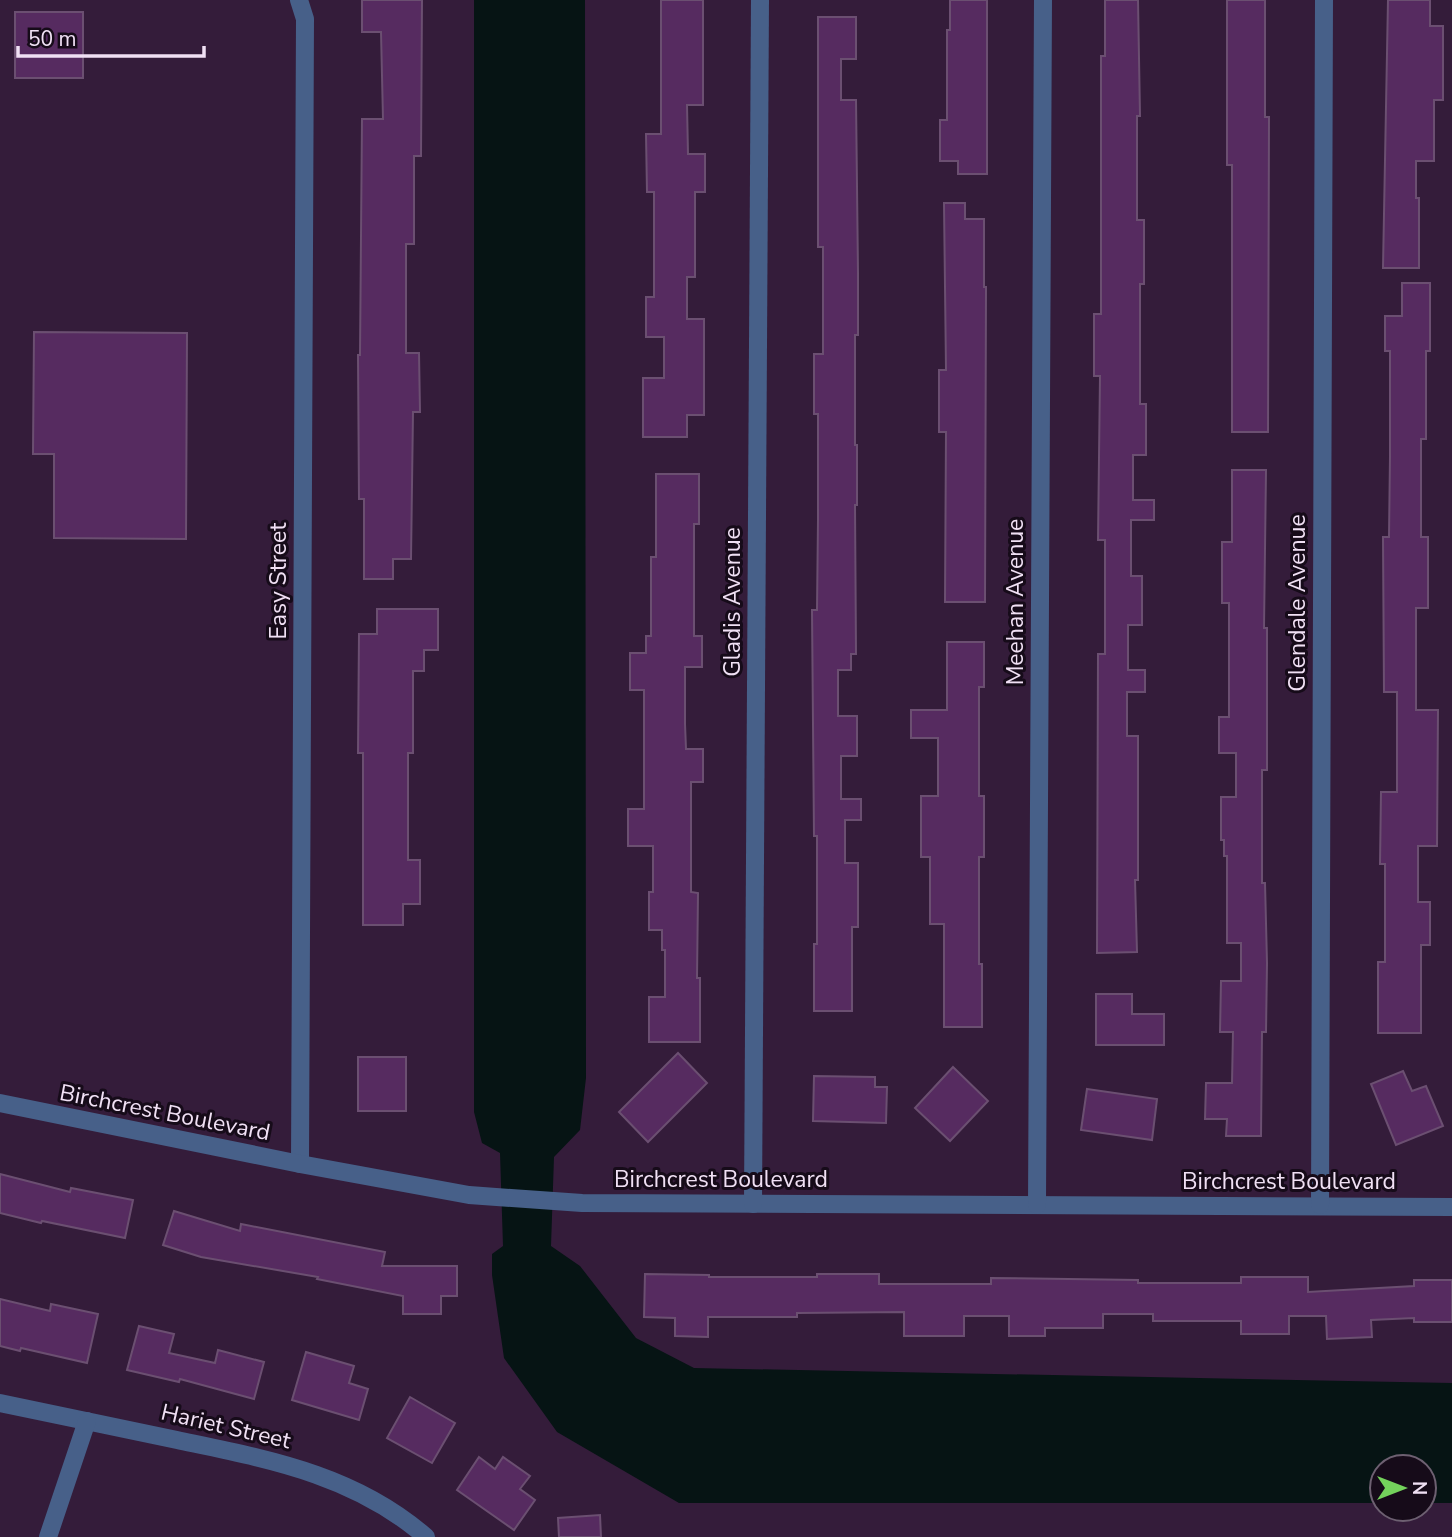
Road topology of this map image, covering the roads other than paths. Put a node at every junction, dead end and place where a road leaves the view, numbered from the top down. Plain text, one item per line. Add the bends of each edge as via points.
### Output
1 (299, 0) edge
2 (760, 0) edge
3 (1042, 0) edge
4 (1324, 0) edge
5 (0, 1103) edge
6 (300, 1164) junction
7 (753, 1204) junction
8 (1037, 1205) junction
9 (1320, 1205) junction
10 (1452, 1207) edge
11 (0, 1403) edge
12 (87, 1421) junction
13 (48, 1537) edge
14 (426, 1537) edge

1 - 6 street, Easy Street via 305,19
2 - 7 street, Gladis Avenue
3 - 8 street, Meehan Avenue
4 - 9 street, Glendale Avenue
5 - 6 street, Birchcrest Boulevard
6 - 7 street, Birchcrest Boulevard via 468,1195 582,1203
7 - 8 street, Birchcrest Boulevard
8 - 9 street, Birchcrest Boulevard
9 - 10 street, Birchcrest Boulevard
11 - 12 street, Hariet Street
12 - 13 street
12 - 14 street, Hariet Street via 321,1475 383,1506

